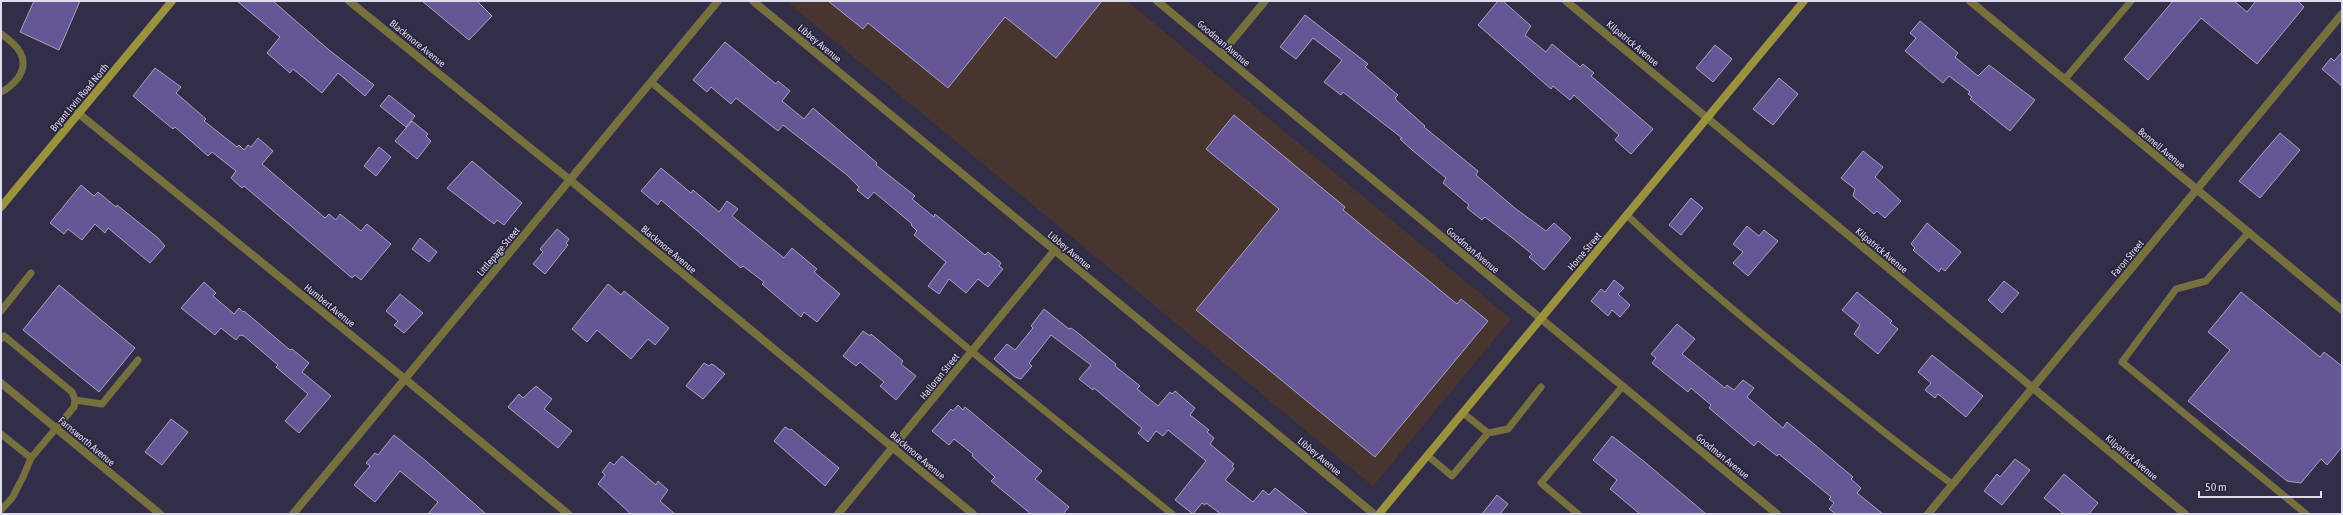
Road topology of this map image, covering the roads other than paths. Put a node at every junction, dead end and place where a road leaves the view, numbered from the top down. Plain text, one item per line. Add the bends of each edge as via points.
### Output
1 (172, 1) edge
2 (349, 1) edge
3 (718, 1) edge
4 (753, 1) edge
5 (1157, 1) edge
6 (1265, 1) edge
7 (1566, 1) edge
8 (1804, 1) edge
9 (1970, 1) edge
10 (2131, 1) edge
11 (2342, 14) edge
12 (1, 34) edge
13 (1221, 54) junction
14 (2065, 79) junction
15 (651, 82) junction
16 (1, 92) edge
17 (78, 113) junction
18 (1708, 118) junction
19 (570, 180) junction
20 (2197, 189) junction
21 (1, 207) edge
22 (1627, 215) junction
23 (2249, 232) junction
24 (1054, 250) junction
25 (31, 273) dead end
26 (2342, 310) edge
27 (1, 311) edge
28 (1541, 319) junction
29 (1, 329) edge
30 (2, 338) edge
31 (972, 351) junction
32 (138, 360) dead end
33 (405, 379) junction
34 (1, 383) edge
35 (1622, 386) junction
36 (1541, 387) dead end
37 (2033, 387) junction
38 (75, 400) junction
39 (1463, 413) junction
40 (57, 429) junction
41 (1488, 433) junction
42 (1, 434) edge
43 (893, 447) junction
44 (1428, 456) junction
45 (31, 458) junction
46 (1952, 484) junction
47 (1, 510) edge
48 (160, 514) edge
49 (293, 514) edge
50 (568, 514) edge
51 (838, 514) edge
52 (973, 514) edge
53 (1172, 514) edge
54 (1374, 514) edge
55 (1379, 514) edge
56 (1578, 514) edge
57 (1777, 514) edge
58 (1928, 514) edge
59 (2186, 514) edge
60 (2306, 514) edge

1 - 17 street, Bryant Irvin Road North
2 - 19 street, Blackmore Avenue
3 - 15 street, Littlepage Street
4 - 24 street, Libbey Avenue
5 - 13 street, Goodman Avenue
6 - 13 street
7 - 18 street, Kilpatrick Avenue
8 - 18 street, Horne Street
9 - 14 street, Bonnell Avenue
10 - 14 lane
11 - 20 street, Faron Street
12 - 16 lane via 21,52 24,61 21,73 12,85
13 - 28 street, Goodman Avenue
14 - 20 street, Bonnell Avenue
15 - 19 street, Littlepage Street
15 - 31 lane
17 - 21 street, Bryant Irvin Road North
17 - 33 street, Humbert Avenue
18 - 22 street, Horne Street
18 - 37 street, Kilpatrick Avenue
19 - 33 street, Littlepage Street
19 - 43 street, Blackmore Avenue
20 - 23 street, Bonnell Avenue
20 - 37 street, Faron Street
22 - 28 street, Horne Street
22 - 46 lane via 1701,284 1749,324 1852,409
23 - 26 street, Bonnell Avenue
23 - 60 lane via 2206,281 2176,289 2122,362
24 - 31 street, Halloran Street
24 - 54 street, Libbey Avenue
25 - 27 lane
28 - 35 street, Goodman Avenue
28 - 39 street, Horne Street
29 - 30 lane
30 - 38 lane via 72,392
31 - 43 street, Halloran Street
31 - 53 lane
32 - 38 lane via 102,404
33 - 49 street, Littlepage Street
33 - 50 street, Humbert Avenue
34 - 40 street, Farnsworth Avenue
35 - 56 lane via 1541,483
35 - 57 street, Goodman Avenue
36 - 41 lane via 1508,429
37 - 46 street, Faron Street
37 - 59 street, Kilpatrick Avenue
38 - 40 lane via 74,407
39 - 41 lane
39 - 44 street, Horne Street
40 - 45 lane
40 - 48 street, Farnsworth Avenue
41 - 44 lane via 1452,476
42 - 45 lane
43 - 51 street, Halloran Street
43 - 52 street, Blackmore Avenue
44 - 55 street, Horne Street
45 - 47 lane via 12,498
46 - 58 street, Faron Street

